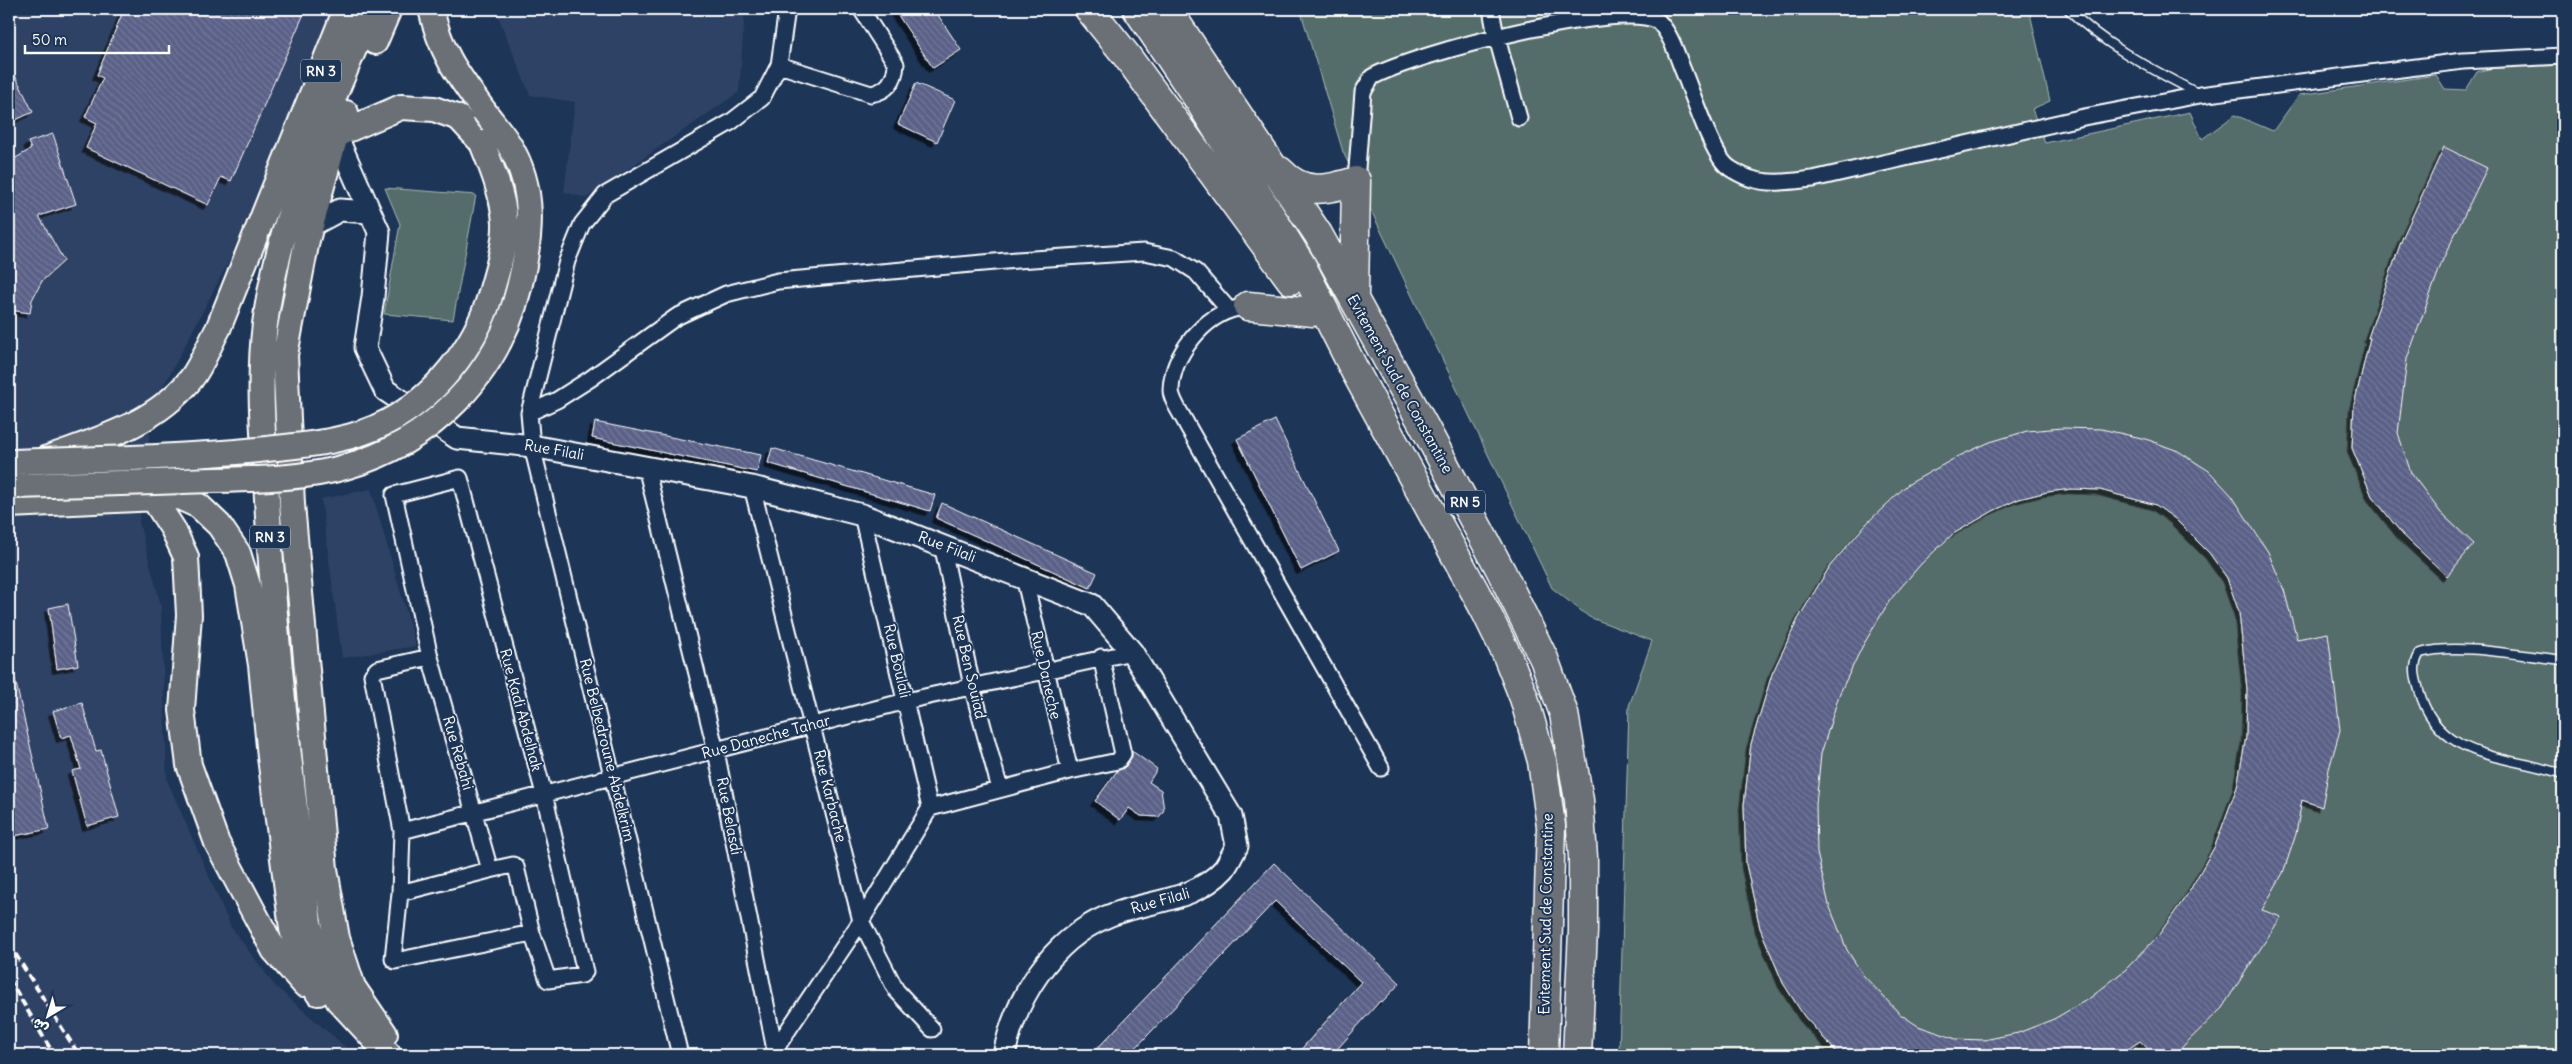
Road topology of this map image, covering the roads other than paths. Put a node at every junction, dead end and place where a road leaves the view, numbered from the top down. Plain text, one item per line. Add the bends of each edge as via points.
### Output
1 (346, 9) edge
2 (371, 9) edge
3 (389, 9) edge
4 (431, 9) edge
5 (787, 9) edge
6 (861, 9) edge
7 (1089, 9) edge
8 (1137, 9) edge
9 (1167, 9) edge
10 (1491, 9) edge
11 (2068, 9) edge
12 (1495, 31) junction
13 (2563, 56) edge
14 (779, 64) junction
15 (2200, 95) junction
16 (1519, 118) dead end
17 (336, 135) junction
18 (1257, 147) junction
19 (1356, 181) junction
20 (369, 212) junction
21 (312, 225) junction
22 (1282, 268) junction
23 (1354, 298) junction
24 (1239, 308) junction
25 (1313, 312) junction
26 (1355, 371) junction
27 (529, 413) junction
28 (532, 446) junction
29 (41, 461) junction
30 (9, 462) edge
31 (646, 467) junction
32 (9, 486) edge
33 (752, 487) junction
34 (394, 495) joint
35 (153, 498) junction
36 (9, 505) edge
37 (862, 515) junction
38 (942, 544) junction
39 (1024, 577) junction
40 (1132, 652) junction
41 (430, 657) junction
42 (1101, 657) junction
43 (2563, 660) edge
44 (1044, 669) junction
45 (972, 686) junction
46 (906, 701) junction
47 (812, 725) junction
48 (716, 751) junction
49 (1381, 768) dead end
50 (1070, 771) junction
51 (613, 774) junction
52 (2563, 774) edge
53 (1000, 789) junction
54 (544, 794) junction
55 (930, 808) junction
56 (476, 812) junction
57 (402, 830) junction
58 (490, 870) junction
59 (400, 893) junction
60 (861, 921) junction
61 (532, 933) junction
62 (324, 1005) junction
63 (932, 1028) dead end
64 (1544, 1051) edge
65 (773, 1052) edge
66 (373, 1055) edge
67 (389, 1055) edge
68 (400, 1055) edge
69 (680, 1055) edge
70 (1004, 1055) edge
71 (1577, 1055) edge

1 - 29 main road, RN 3 via 218,329 191,379 160,409 124,430
2 - 67 main road, RN 3 via 304,174 278,258 265,324 262,399 275,636 309,924 322,967 338,1000
3 - 17 main road, RN 3
4 - 32 main road, bridge via 438,38 453,69 509,144 526,184 530,223 527,255 513,314 474,382 440,419 399,446 345,468 284,477
5 - 14 street, Rue Belbedroune Abdelkrim
6 - 14 street via 896,64 895,75 880,92 871,94 848,88
7 - 22 highway
8 - 26 highway, Evitement Sud de Constantine / RN 5 via 1200,102 1302,266
9 - 18 highway, Evitement Sud de Constantine / RN 5
10 - 12 street
11 - 15 lane via 2090,31 2122,52
12 - 15 street via 1589,10 1646,13 1658,21 1676,51 1706,129 1725,164 1752,179 1778,182 1813,179 2074,119
12 - 16 street
12 - 19 street via 1372,77 1363,92
13 - 15 street via 2463,60
14 - 27 street, Rue Belbedroune Abdelkrim via 762,98 730,122 606,195 582,224 565,270
17 - 20 street, Rue Filali
17 - 21 main road, RN 3
17 - 29 main road, bridge via 401,107 434,109 459,118 482,143 496,178 505,223 486,311 466,350 432,390 388,422 346,438 206,455
18 - 19 highway via 1285,176 1303,188 1325,189
18 - 23 highway, Evitement Sud de Constantine / RN 5 via 1318,234
19 - 23 highway
20 - 21 street via 340,210
20 - 28 street, Rue Filali via 379,232 365,348 385,390 457,438
21 - 68 main road, RN 3 via 285,356 292,504 325,869 337,938 353,987
22 - 24 highway via 1278,290
22 - 25 highway
23 - 71 highway, Evitement Sud de Constantine / RN 5 via 1501,571 1544,659 1564,714 1578,790 1583,857
24 - 25 highway
24 - 27 street via 1174,258 1144,252 778,281 726,294 676,318 590,379
24 - 49 street via 1195,334 1177,361 1171,391 1187,425
25 - 26 highway
26 - 64 highway, Evitement Sud de Constantine / RN 5 via 1413,474 1507,655 1524,698 1542,761 1551,826
27 - 28 street, Rue Belbedroune Abdelkrim
28 - 31 street, Rue Filali
28 - 51 street, Rue Belbedroune Abdelkrim
29 - 30 main road, bridge
31 - 33 street, Rue Filali
31 - 48 street, Rue Belasdi
33 - 37 street, Rue Filali
33 - 47 street, Rue Karbache
34 - 41 street, Rue Rebahi
34 - 54 street, Rue Kadi Abdelhak via 460,478
35 - 36 main road
35 - 62 main road via 186,557 189,615 182,710 188,765 217,843 274,950
35 - 62 main road via 179,498 199,506 219,525 238,553 248,584 261,665 292,929 299,956
37 - 38 street, Rue Filali
37 - 46 street, Rue Boulali
38 - 39 street, Rue Filali
38 - 45 street, Rue Ben Souiad
39 - 40 street, Rue Filali via 1092,605
39 - 44 street, Rue Daneche
40 - 42 street, Rue Daneche Tahar
40 - 70 street, Rue Filali via 1230,816 1237,846 1224,868 1198,890 1106,917 1074,936 1039,972 1019,1002
41 - 56 street, Rue Rebahi
41 - 57 street via 377,668 372,674
42 - 44 street, Rue Daneche Tahar
42 - 50 street via 1123,754 1118,761
43 - 52 lane via 2462,649 2430,650 2420,653 2415,661 2415,673 2421,698 2434,722 2450,738 2468,750
44 - 45 street, Rue Daneche Tahar
44 - 50 street, Rue Daneche
45 - 46 street, Rue Daneche Tahar
45 - 53 street, Rue Ben Souiad
46 - 47 street, Rue Daneche Tahar
46 - 55 street, Rue Boulali
47 - 48 street, Rue Daneche Tahar
47 - 60 street, Rue Karbache
48 - 51 street, Rue Daneche Tahar
48 - 65 street, Rue Belasdi
50 - 53 street
51 - 54 street, Rue Daneche Tahar
51 - 69 street, Rue Belbedroune Abdelkrim
53 - 55 street
54 - 56 street, Rue Daneche Tahar
54 - 61 street, Rue Kadi Abdelhak via 585,972 548,980
55 - 60 street
56 - 57 street, Rue Daneche Tahar
56 - 58 street, Rue Rebahi
57 - 59 street
58 - 59 street
58 - 61 street via 516,867
59 - 61 street via 394,961
60 - 63 street, Rue Karbache via 896,990
60 - 65 street
62 - 66 main road via 346,1034

